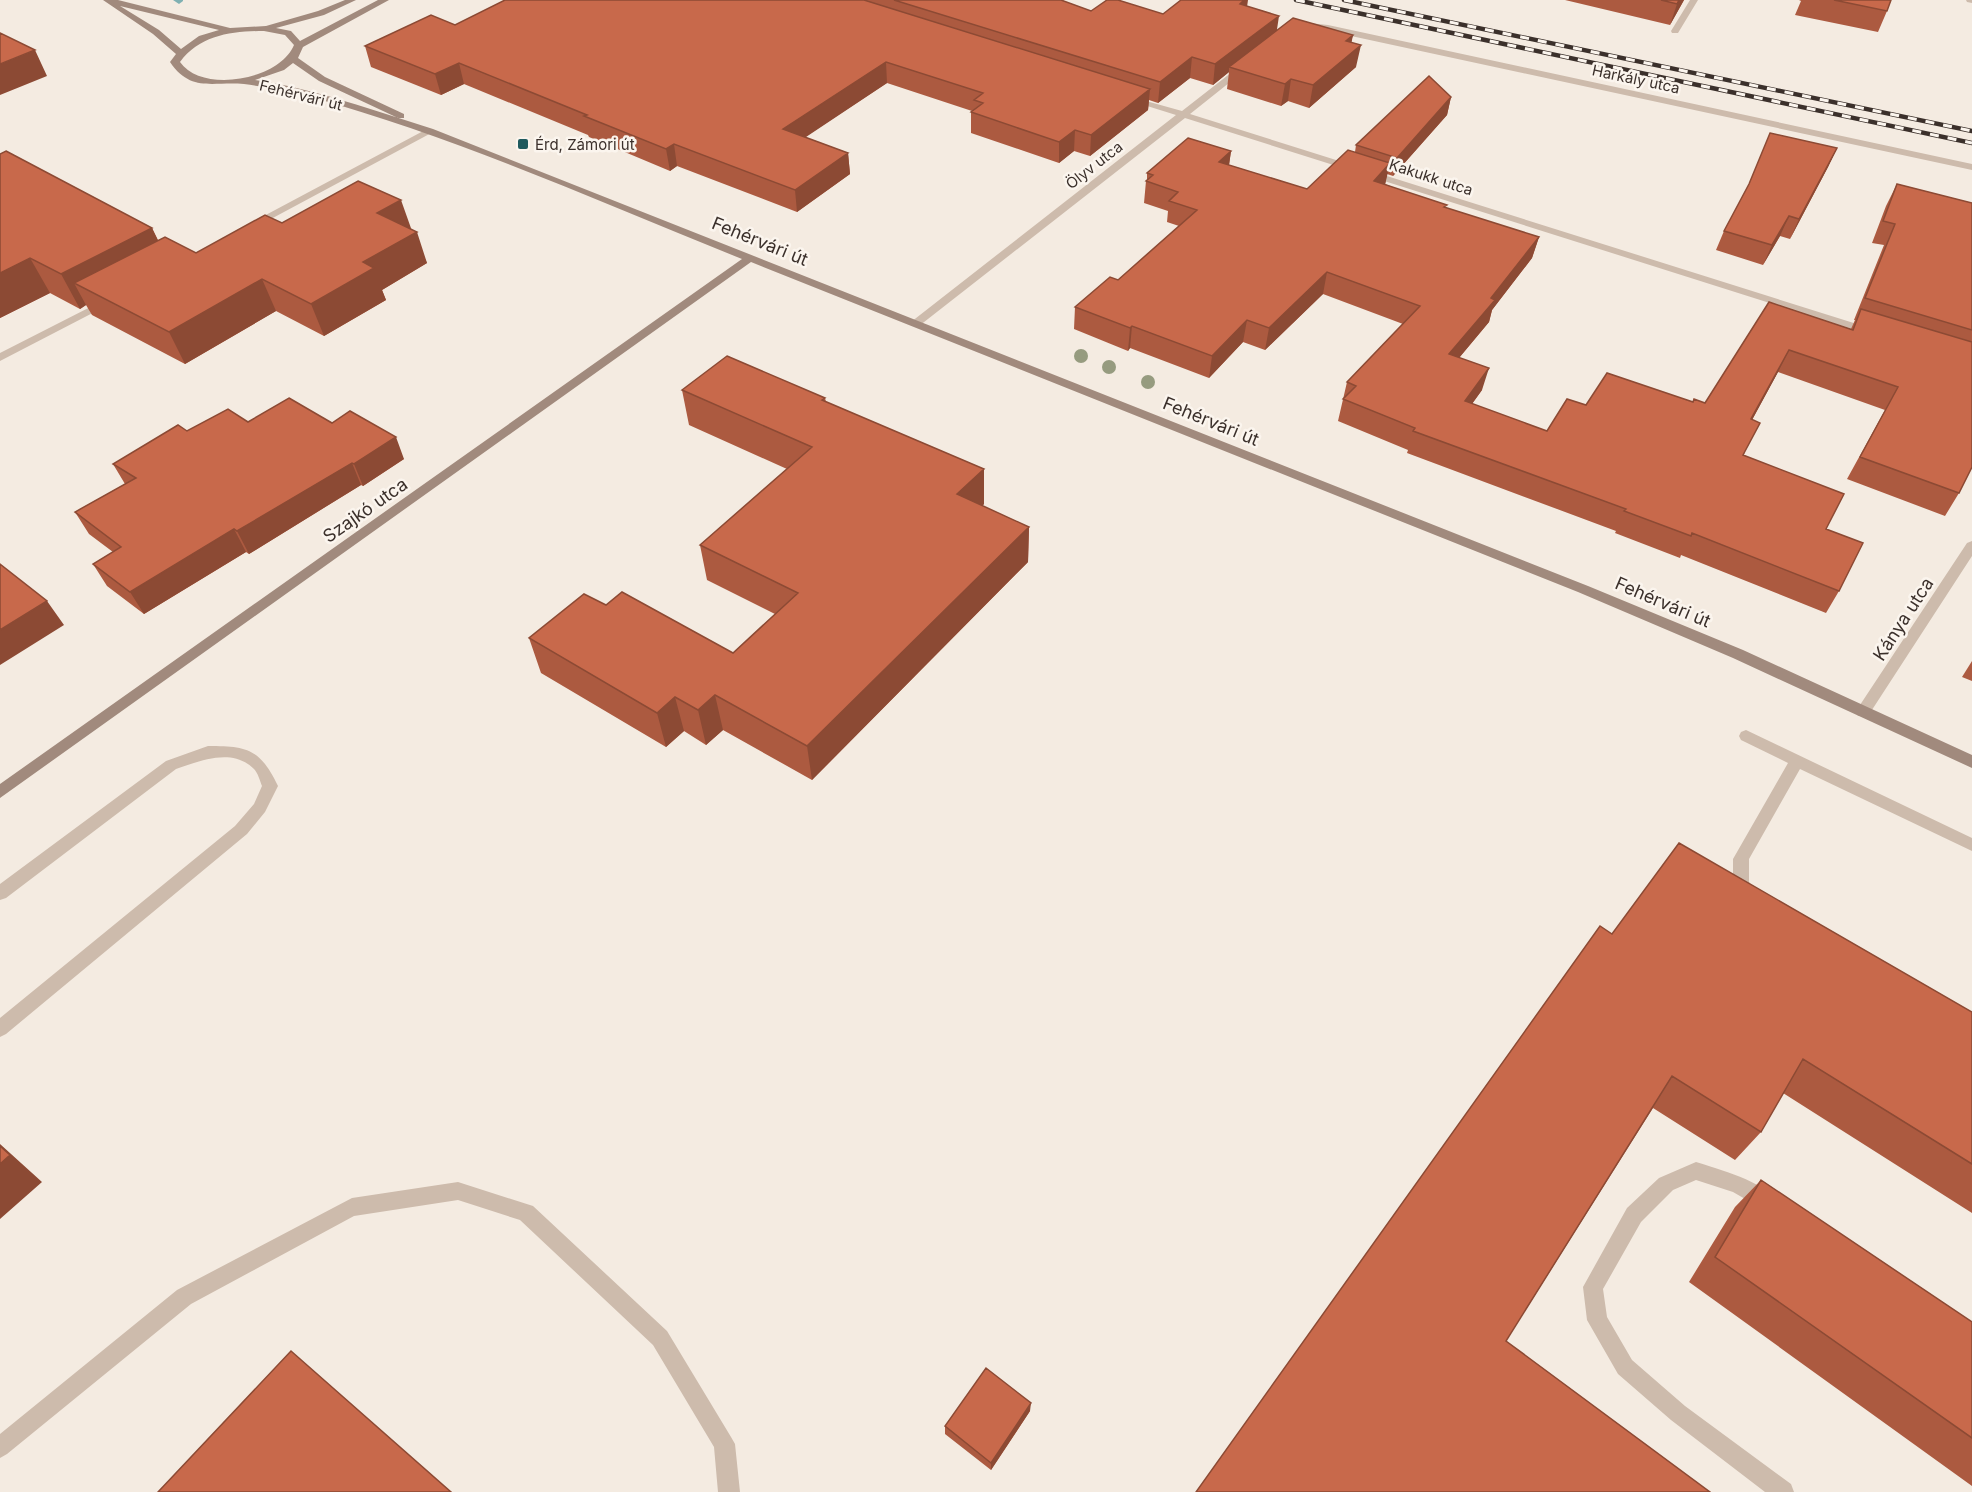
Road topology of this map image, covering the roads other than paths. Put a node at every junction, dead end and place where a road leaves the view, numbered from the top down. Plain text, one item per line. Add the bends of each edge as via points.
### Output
1 (106, 0) edge
2 (352, 0) edge
3 (385, 0) edge
4 (1694, 0) edge
5 (1302, 27) edge
6 (264, 28) junction
7 (232, 30) junction
8 (1675, 32) dead end
9 (299, 45) junction
10 (180, 53) junction
11 (1256, 58) edge
12 (293, 59) junction
13 (241, 81) junction
14 (1115, 94) edge
15 (1183, 114) junction
16 (430, 131) junction
17 (1972, 167) edge
18 (241, 231) edge
19 (750, 258) junction
20 (115, 297) edge
21 (915, 324) junction
22 (1880, 334) edge
23 (0, 358) edge
24 (1972, 546) edge
25 (1863, 712) junction
26 (1746, 736) dead end
27 (1797, 760) junction
28 (1972, 762) edge
29 (0, 792) edge
30 (1972, 845) edge
31 (0, 894) edge
32 (1764, 908) edge
33 (0, 1029) edge
34 (1777, 1210) edge
35 (0, 1447) edge
36 (729, 1492) edge
37 (1783, 1492) edge

1 - 7 main road
1 - 10 main road via 156,32
2 - 6 main road
3 - 9 main road
4 - 8 street
5 - 17 street, Harkály utca via 1340,30
6 - 7 main road
6 - 9 main road via 288,33
7 - 10 main road via 201,39
9 - 12 main road
10 - 13 main road via 175,62 177,70 186,77
11 - 15 street, Ölyv utca
12 - 13 main road via 271,72
12 - 16 main road, Fehérvári út via 322,79
13 - 16 main road, Fehérvári út via 272,84
14 - 15 street, Kakukk utca
15 - 21 street, Ölyv utca
15 - 22 street, Kakukk utca
16 - 18 street
16 - 19 main road, Fehérvári út
19 - 21 main road, Fehérvári út
19 - 29 main road, Szajkó utca
20 - 23 street
21 - 25 main road, Fehérvári út via 1583,589
24 - 25 street, Kánya utca
25 - 28 main road, Fehérvári út
26 - 27 street
27 - 30 street
27 - 32 street via 1741,859 1741,884
31 - 33 street via 171,765 208,752 236,752 260,765 270,786 260,808 241,830
34 - 37 street via 1738,1185 1696,1171 1686,1175 1666,1184 1634,1215 1593,1287 1597,1320 1625,1367 1678,1413
35 - 36 street via 184,1297 352,1207 458,1191 526,1213 660,1338 724,1444

